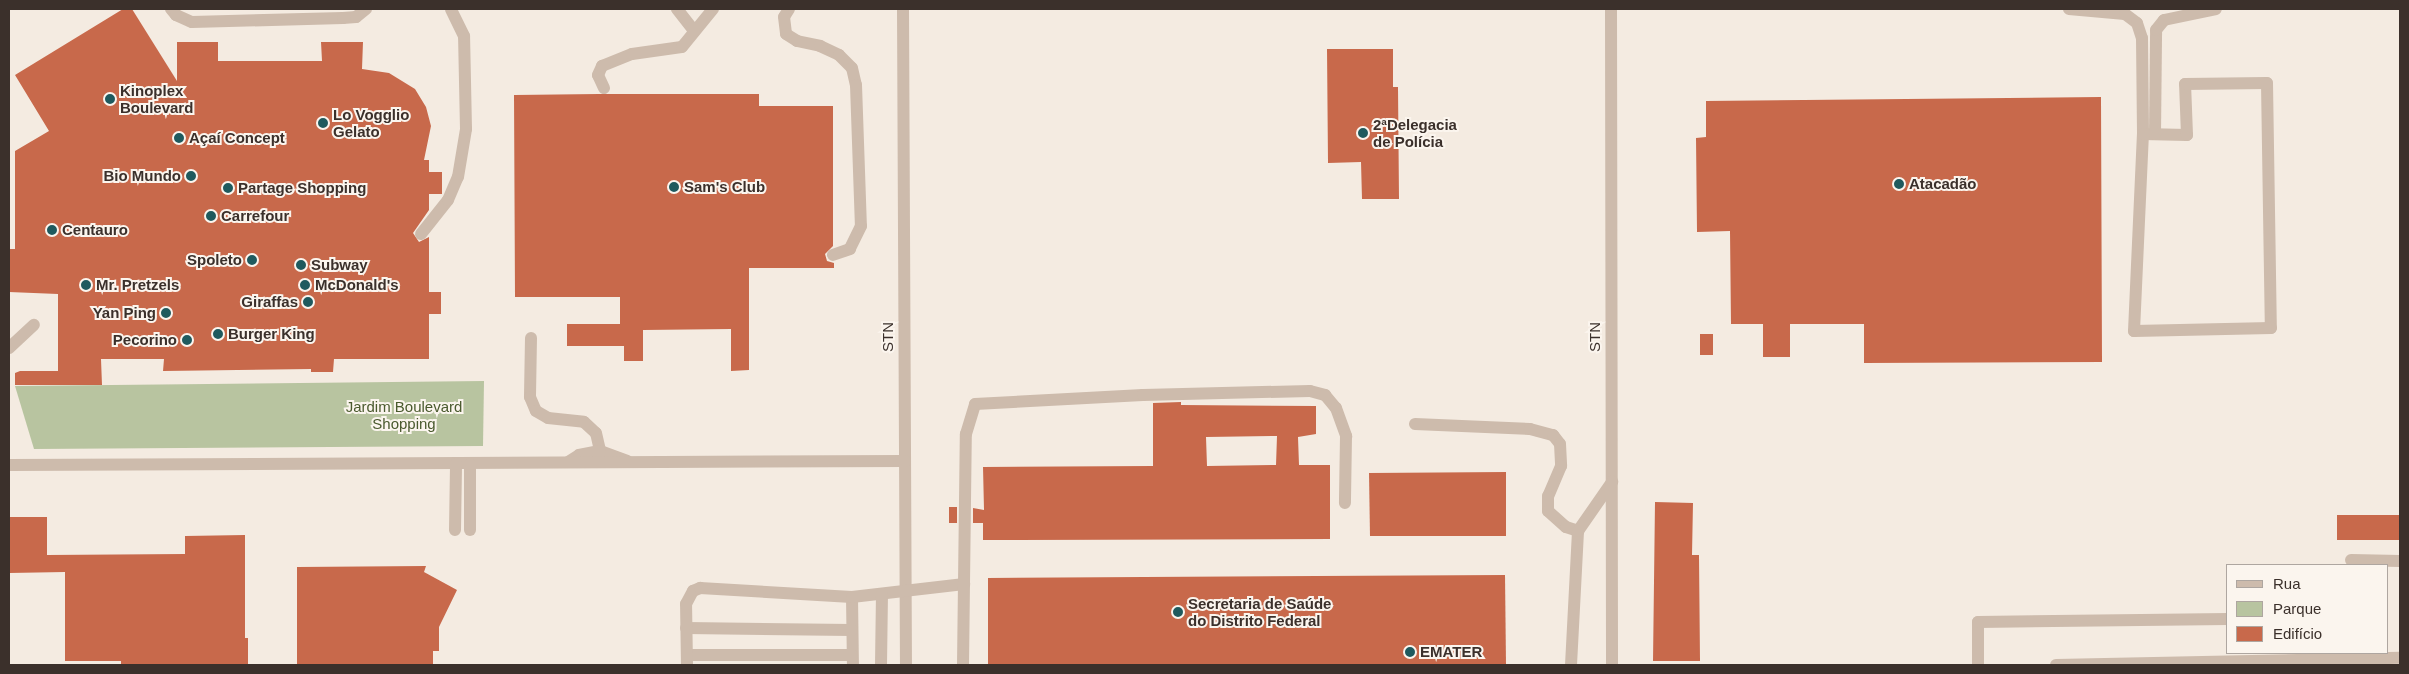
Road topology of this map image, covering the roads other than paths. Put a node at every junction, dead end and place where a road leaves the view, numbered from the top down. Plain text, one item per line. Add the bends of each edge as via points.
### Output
1 (171, 9) edge
2 (366, 9) edge
3 (451, 9) edge
4 (677, 9) edge
5 (713, 9) edge
6 (789, 9) edge
7 (903, 9) edge
8 (1611, 9) edge
9 (2069, 9) edge
10 (2216, 9) edge
11 (694, 31) junction
12 (604, 88) dead end
13 (2149, 134) junction
14 (421, 234) dead end
15 (832, 255) dead end
16 (34, 326) dead end
17 (531, 338) dead end
18 (9, 348) edge
19 (1416, 424) dead end
20 (600, 451) junction
21 (905, 461) junction
22 (632, 463) junction
23 (456, 464) junction
24 (470, 464) junction
25 (565, 464) junction
26 (9, 465) edge
27 (1612, 482) junction
28 (1345, 503) dead end
29 (456, 530) dead end
30 (470, 530) dead end
31 (1578, 530) junction
32 (2351, 560) dead end
33 (2400, 561) edge
34 (964, 584) junction
35 (906, 591) junction
36 (882, 594) junction
37 (852, 597) junction
38 (2226, 619) edge
39 (686, 628) junction
40 (852, 630) junction
41 (2400, 658) edge
42 (2299, 659) edge
43 (687, 660) edge
44 (853, 660) edge
45 (881, 665) edge
46 (906, 665) edge
47 (963, 665) edge
48 (1571, 665) edge
49 (1612, 665) edge
50 (1978, 665) edge
51 (2056, 665) edge

1 - 2 street via 192,22 342,18 356,16
3 - 14 street via 464,36 466,129 458,177 448,200
4 - 11 street
5 - 11 street
6 - 15 street via 784,17 786,34 796,41 820,46 839,55 852,68 856,85 861,226 850,249
7 - 21 street, STN
8 - 27 street, STN
9 - 13 street via 2125,14 2137,23 2142,38
10 - 13 street via 2164,20 2156,30
11 - 12 street via 682,47 632,54 606,63 598,75
13 - 13 street via 2186,135 2185,84 2266,83 2271,328 2134,331
16 - 18 street
17 - 20 street via 530,397 536,411 548,418 584,422 596,433
19 - 31 street via 1530,429 1553,435 1560,444 1561,466 1548,496 1548,511 1566,526
20 - 22 street
20 - 25 street via 579,455
21 - 22 street
21 - 35 street, STN
22 - 25 street
23 - 24 street
23 - 26 street
23 - 29 street
24 - 25 street
24 - 30 street
27 - 31 street
27 - 49 street, STN
28 - 34 street via 1346,436 1336,408 1325,395 1310,391 981,402 971,408 966,434
31 - 48 street
32 - 33 street
34 - 35 street
34 - 47 street
35 - 36 street
35 - 46 street, STN
36 - 37 street
36 - 45 street
37 - 39 street via 700,588 693,591 686,604
37 - 40 street
38 - 50 street via 1978,622
39 - 40 street
39 - 43 street
40 - 44 street
41 - 42 street
42 - 51 street
43 - 44 street

